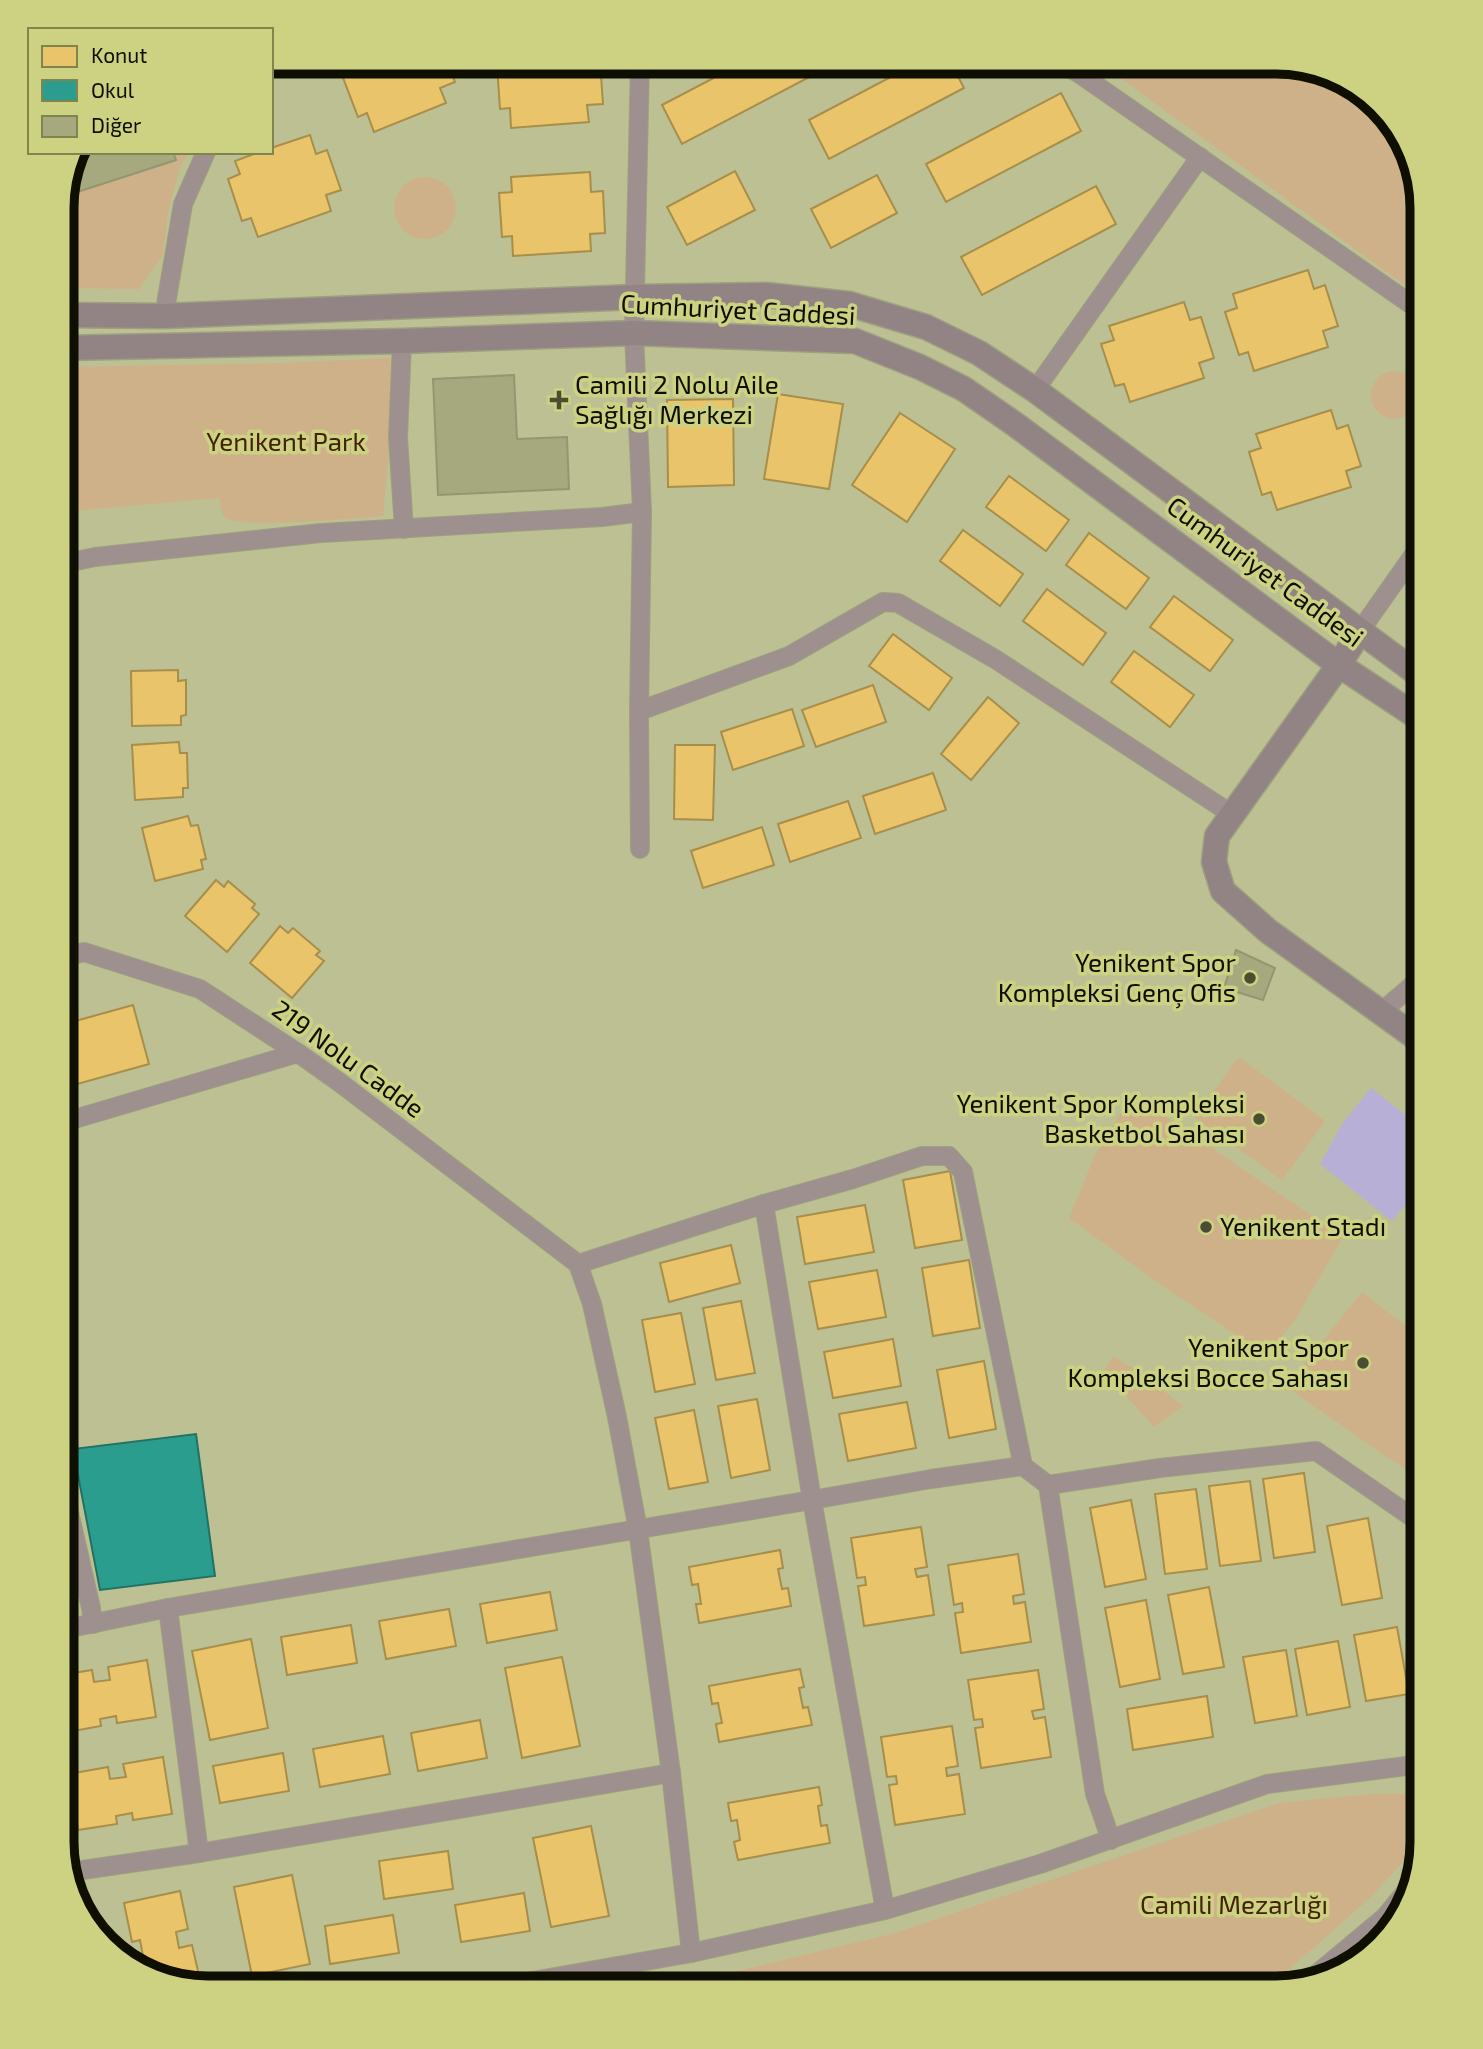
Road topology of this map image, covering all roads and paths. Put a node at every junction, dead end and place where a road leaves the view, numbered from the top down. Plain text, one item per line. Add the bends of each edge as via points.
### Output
1 (640, 74) edge
2 (1080, 74) edge
3 (205, 154) edge
4 (1200, 157) junction
5 (635, 297) junction
6 (1410, 304) edge
7 (74, 315) edge
8 (164, 316) junction
9 (634, 333) junction
10 (401, 341) junction
11 (74, 348) edge
12 (1035, 390) junction
13 (642, 512) junction
14 (404, 529) junction
15 (1410, 560) edge
16 (74, 561) edge
17 (1360, 631) junction
18 (1339, 665) junction
19 (1410, 668) edge
20 (639, 711) junction
21 (1410, 712) edge
22 (1233, 815) junction
23 (640, 849) dead end
24 (74, 955) edge
25 (1410, 987) edge
26 (1381, 1012) junction
27 (1410, 1033) edge
28 (298, 1053) junction
29 (74, 1119) edge
30 (764, 1204) junction
31 (578, 1264) junction
32 (1023, 1465) junction
33 (1048, 1485) junction
34 (812, 1500) junction
35 (1410, 1516) edge
36 (638, 1530) junction
37 (74, 1533) edge
38 (168, 1608) junction
39 (93, 1624) junction
40 (74, 1628) edge
41 (1410, 1766) edge
42 (671, 1773) junction
43 (1111, 1840) junction
44 (199, 1853) junction
45 (77, 1871) edge
46 (885, 1910) junction
47 (1373, 1933) edge
48 (691, 1953) junction
49 (1333, 1962) edge
50 (568, 1975) edge

1 - 5 street
2 - 4 street
3 - 8 street via 183,204
4 - 6 street
4 - 12 street
5 - 8 street, Cumhuriyet Caddesi
5 - 9 street
5 - 12 street, Cumhuriyet Caddesi via 766,295 849,304 926,327 979,353
7 - 8 street, Cumhuriyet Caddesi
9 - 10 street, Cumhuriyet Caddesi
9 - 13 street
9 - 18 street, Cumhuriyet Caddesi via 855,341 920,368 964,389 1016,425
10 - 11 street, Cumhuriyet Caddesi
10 - 14 street via 398,438
12 - 17 street, Cumhuriyet Caddesi
13 - 14 street
13 - 20 street
14 - 16 street via 321,533
15 - 17 street
17 - 18 street
17 - 19 street, Cumhuriyet Caddesi
18 - 21 street, Cumhuriyet Caddesi
18 - 22 street
20 - 22 street via 789,656 883,602 898,603 995,659
20 - 23 street
22 - 26 street via 1217,836 1214,862 1223,891 1268,931
24 - 28 street, 219 Nolu Cadde via 84,952 200,989
25 - 26 street
26 - 27 street
28 - 29 street
28 - 31 street, 219 Nolu Cadde
30 - 31 street
30 - 32 street via 922,1156 948,1156 963,1172
30 - 34 street
31 - 36 street via 592,1304
32 - 33 street
32 - 34 street
33 - 35 street via 1316,1451
33 - 43 street via 1095,1794
34 - 36 street
34 - 46 street
36 - 38 street
36 - 42 street
37 - 39 street
38 - 39 street
38 - 44 street
39 - 40 street
41 - 43 street via 1267,1784
42 - 44 street
42 - 48 street
43 - 46 street
44 - 45 street
46 - 48 street
47 - 49 street
48 - 50 street

